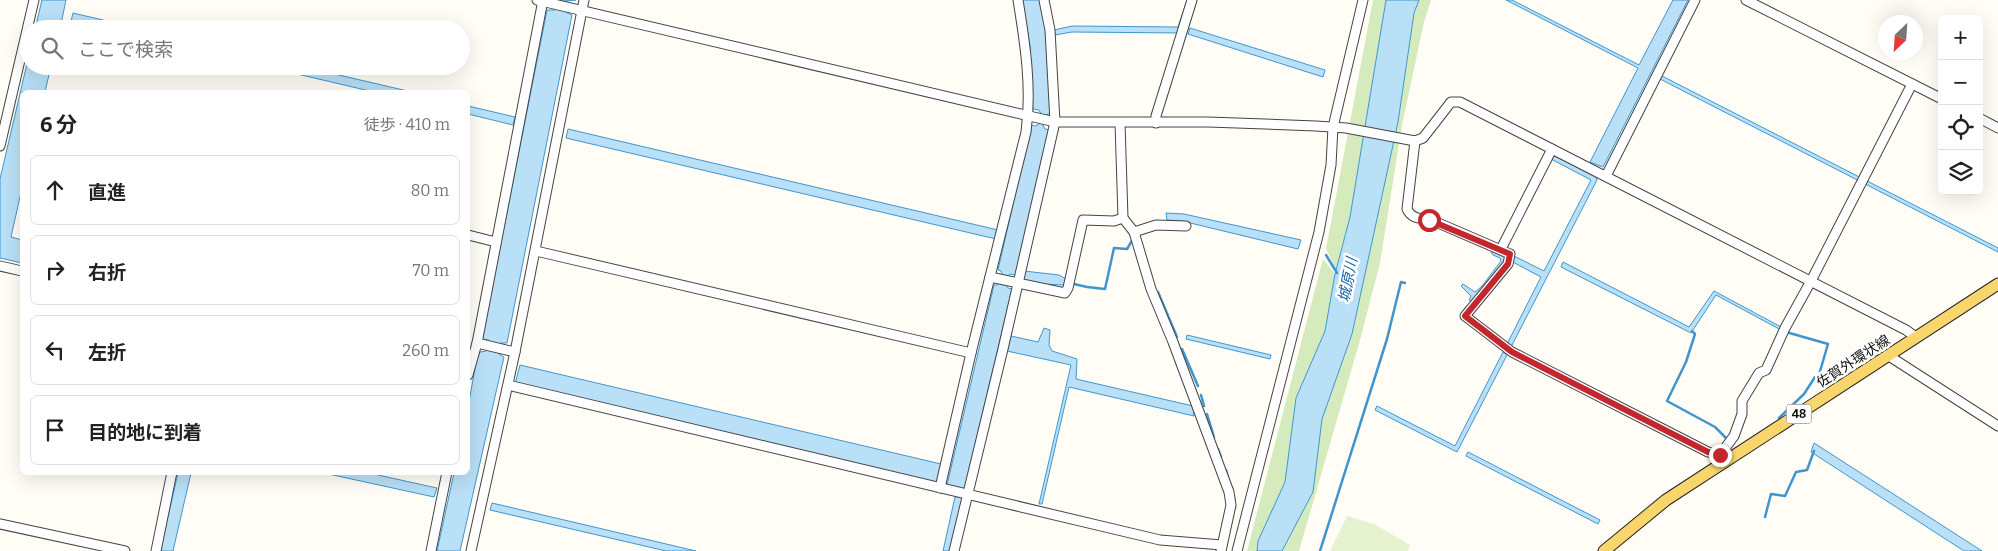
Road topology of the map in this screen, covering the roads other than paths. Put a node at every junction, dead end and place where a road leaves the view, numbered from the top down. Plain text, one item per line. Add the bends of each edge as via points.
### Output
1 (34, 0) edge
2 (541, 0) edge
3 (584, 0) edge
4 (1018, 0) edge
5 (1044, 0) edge
6 (1192, 0) edge
7 (1363, 0) edge
8 (1695, 0) edge
9 (1746, 0) edge
10 (582, 10) junction
11 (29, 20) edge
12 (20, 55) edge
13 (1912, 84) junction
14 (1938, 97) edge
15 (1028, 117) junction
16 (1983, 120) edge
17 (1055, 122) junction
18 (1156, 122) junction
19 (1120, 123) junction
20 (2, 126) edge
21 (1333, 127) junction
22 (1998, 128) edge
23 (1412, 140) junction
24 (0, 146) edge
25 (1552, 148) junction
26 (1606, 176) junction
27 (1123, 218) junction
28 (1186, 226) dead end
29 (1134, 232) junction
30 (470, 236) edge
31 (496, 242) junction
32 (1501, 249) junction
33 (536, 251) junction
34 (0, 266) edge
35 (20, 271) edge
36 (990, 277) junction
37 (1009, 282) junction
38 (1811, 282) junction
39 (1998, 284) edge
40 (1916, 337) junction
41 (477, 343) junction
42 (515, 352) junction
43 (971, 353) junction
44 (1889, 356) junction
45 (470, 367) edge
46 (508, 384) junction
47 (1998, 426) edge
48 (1722, 459) junction
49 (171, 475) edge
50 (446, 475) edge
51 (940, 488) junction
52 (963, 493) junction
53 (0, 524) edge
54 (1221, 548) edge
55 (125, 551) edge
56 (156, 551) edge
57 (431, 551) edge
58 (471, 551) edge
59 (954, 551) edge
60 (1237, 551) edge
61 (1604, 551) edge

1 - 11 street
2 - 10 street
2 - 31 street
3 - 10 street
4 - 15 street via 1026,44
5 - 17 street via 1050,30
6 - 18 street
7 - 21 street
8 - 26 street
9 - 13 street
10 - 15 street
10 - 33 street
12 - 20 street
13 - 14 street
13 - 38 street
15 - 17 street
15 - 36 street
16 - 22 street
17 - 19 street
17 - 37 street
18 - 19 street
18 - 21 street
19 - 27 street
20 - 24 street
21 - 23 street
21 - 60 street via 1331,165 1319,232
23 - 25 street via 1424,138 1451,102 1460,102
23 - 32 street via 1409,214
25 - 26 street
25 - 32 street
26 - 38 street
27 - 29 street
27 - 37 street via 1114,221 1083,220 1065,293
28 - 29 street via 1156,225
29 - 54 street via 1151,289 1229,492 1231,505
30 - 31 street
31 - 41 street
32 - 48 street via 1510,254 1510,258 1465,316 1512,352
33 - 42 street
33 - 43 street
34 - 35 street
36 - 37 street
36 - 43 street
37 - 52 street via 1004,349
38 - 40 street
38 - 48 street via 1766,370 1759,373 1742,401 1742,414
39 - 40 main road, 佐賀外環状線 / 48
40 - 44 main road, 佐賀外環状線 / 48
41 - 42 street
41 - 45 street
42 - 46 street
43 - 51 street
44 - 47 street
44 - 48 main road, 佐賀外環状線 / 48
46 - 51 street
46 - 58 street
48 - 61 main road, 佐賀外環状線 / 48
49 - 56 street
50 - 57 street
51 - 52 street
52 - 54 street via 1160,540
52 - 59 street
53 - 55 street

